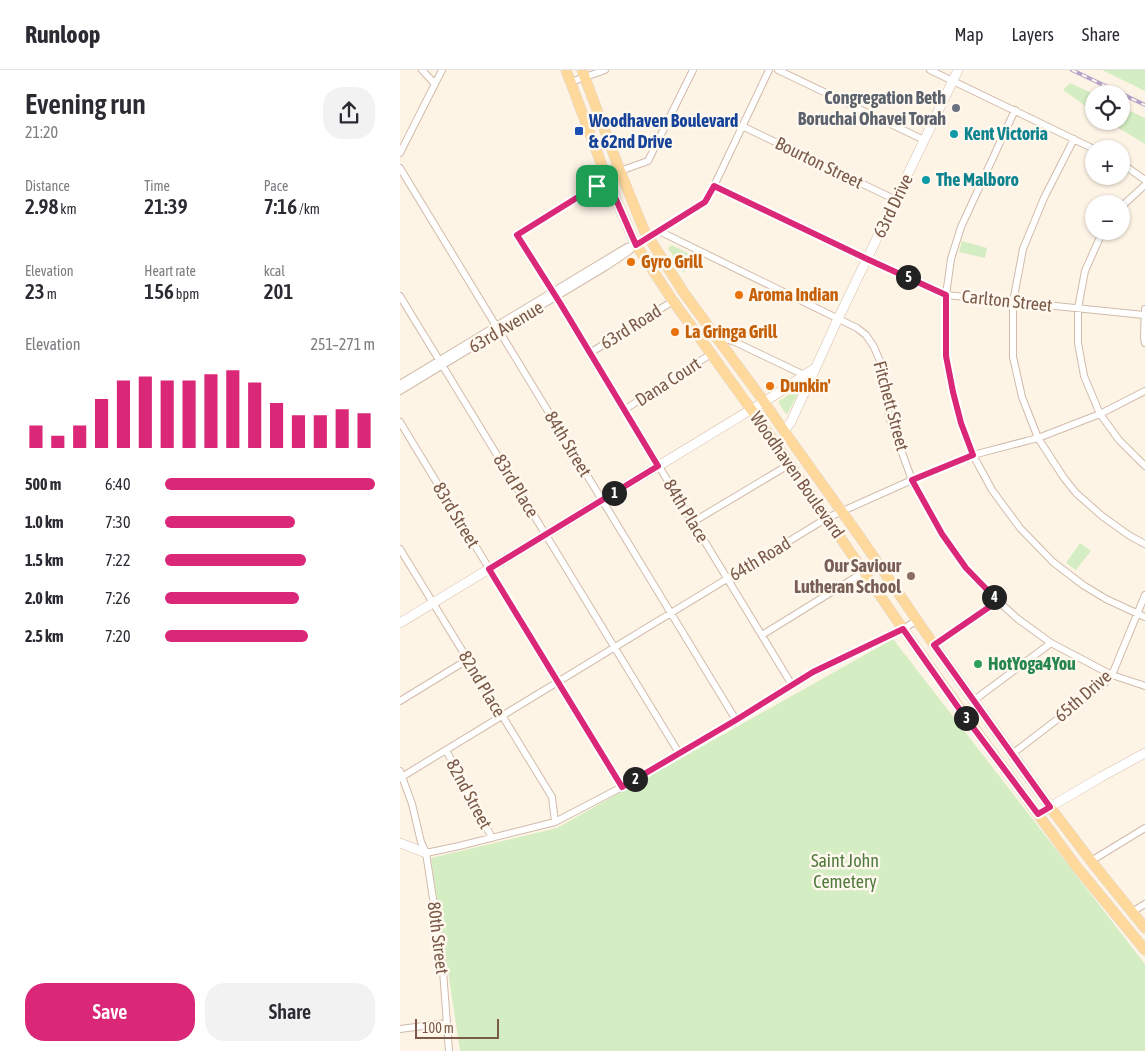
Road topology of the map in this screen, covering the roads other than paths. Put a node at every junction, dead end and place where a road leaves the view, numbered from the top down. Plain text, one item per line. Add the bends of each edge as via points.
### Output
1 (422, 70) edge
2 (442, 70) edge
3 (566, 70) edge
4 (606, 70) edge
5 (692, 70) edge
6 (769, 70) edge
7 (778, 70) edge
8 (930, 70) edge
9 (958, 70) edge
10 (584, 74) edge
11 (953, 81) junction
12 (571, 82) junction
13 (435, 84) junction
14 (1015, 110) junction
15 (742, 126) junction
16 (1074, 139) junction
17 (924, 140) junction
18 (1085, 144) edge
19 (400, 153) edge
20 (400, 168) edge
21 (1130, 169) edge
22 (620, 171) junction
23 (607, 179) junction
24 (1145, 180) edge
25 (1145, 185) edge
26 (714, 186) junction
27 (1130, 199) edge
28 (896, 200) junction
29 (659, 231) junction
30 (649, 238) junction
31 (1100, 240) edge
32 (636, 245) junction
33 (867, 259) junction
34 (554, 294) junction
35 (946, 295) junction
36 (400, 296) edge
37 (673, 301) junction
38 (1012, 302) junction
39 (1078, 308) junction
40 (1144, 312) edge
41 (839, 319) junction
42 (497, 329) junction
43 (715, 336) junction
44 (1145, 343) edge
45 (590, 353) junction
46 (711, 354) junction
47 (442, 363) junction
48 (815, 368) junction
49 (807, 375) junction
50 (400, 384) edge
51 (400, 392) edge
52 (1145, 392) edge
53 (764, 401) junction
54 (751, 409) junction
55 (624, 410) junction
56 (1100, 414) junction
57 (400, 422) edge
58 (784, 431) junction
59 (1038, 438) junction
60 (973, 455) junction
61 (790, 464) junction
62 (658, 466) junction
63 (1145, 466) edge
64 (912, 480) junction
65 (602, 500) junction
66 (842, 511) junction
67 (827, 518) junction
68 (693, 522) junction
69 (546, 535) junction
70 (1145, 544) edge
71 (400, 549) edge
72 (489, 569) junction
73 (864, 572) junction
74 (727, 579) junction
75 (1145, 595) edge
76 (998, 601) junction
77 (433, 603) junction
78 (671, 613) junction
79 (1137, 614) junction
80 (1145, 617) edge
81 (916, 621) junction
82 (400, 623) edge
83 (903, 629) junction
84 (762, 635) junction
85 (1050, 643) junction
86 (934, 645) junction
87 (615, 647) junction
88 (467, 660) junction
89 (1112, 675) junction
90 (558, 682) junction
91 (792, 685) junction
92 (1145, 686) edge
93 (973, 700) junction
94 (400, 701) edge
95 (502, 716) junction
96 (736, 720) junction
97 (446, 750) junction
98 (679, 753) junction
99 (1145, 753) edge
100 (1012, 754) junction
101 (401, 775) edge
102 (622, 787) junction
103 (1050, 807) junction
104 (1038, 814) junction
105 (556, 822) junction
106 (1145, 828) edge
107 (492, 838) junction
108 (400, 843) edge
109 (426, 853) junction
110 (1091, 861) junction
111 (1145, 904) edge
112 (1132, 912) junction
113 (1145, 928) edge
114 (1145, 950) edge
115 (446, 1023) junction
116 (400, 1029) edge
117 (449, 1051) edge

1 - 13 street
2 - 13 street
3 - 12 main road, Woodhaven Boulevard
4 - 10 street
5 - 22 street via 648,161
6 - 15 street, 63rd Avenue
7 - 17 street
8 - 11 street
9 - 11 street, 63rd Drive
10 - 12 street
10 - 22 main road, Woodhaven Boulevard
11 - 14 street
11 - 17 street, 63rd Drive
12 - 23 main road, Woodhaven Boulevard
13 - 19 street
14 - 16 street
14 - 35 street via 960,227
15 - 26 street, 63rd Avenue
15 - 28 street, Bourton Street
16 - 18 street
16 - 38 street via 1023,249
17 - 28 street, 63rd Drive
20 - 42 street, 84th Street
21 - 24 street
22 - 30 main road, Woodhaven Boulevard
23 - 32 main road, Woodhaven Boulevard
23 - 34 street, 84th Place via 517,235
25 - 27 street
26 - 29 street, 63rd Avenue via 705,202
26 - 33 street, Carlton Street
28 - 33 street, 63rd Drive
29 - 30 street, 63rd Avenue
29 - 41 street, Fitchett Street
30 - 32 street, 63rd Avenue
30 - 43 main road, Woodhaven Boulevard
31 - 39 street via 1085,271
32 - 34 street, 63rd Avenue via 626,248
32 - 37 main road, Woodhaven Boulevard
33 - 35 street, Carlton Street
33 - 41 street, 63rd Drive
34 - 42 street, 63rd Avenue
34 - 45 street, 84th Place
35 - 38 street, Carlton Street
35 - 60 street via 946,356 961,423
36 - 47 street, 83rd Place
37 - 45 street, 63rd Road
37 - 46 main road, Woodhaven Boulevard
38 - 39 street, Carlton Street
38 - 59 street via 1013,357 1022,397
39 - 40 street, Carlton Street
39 - 56 street via 1078,343 1084,376
40 - 44 street
41 - 48 street, 63rd Drive
41 - 64 street, Fitchett Street via 866,335 874,348 882,366 890,420
42 - 47 street, 63rd Avenue
42 - 65 street, 84th Street
43 - 49 street
43 - 53 main road, Woodhaven Boulevard
45 - 55 street, 84th Place
46 - 54 main road, Woodhaven Boulevard
46 - 55 street, Dana Court
47 - 50 street, 63rd Avenue
47 - 51 street, 63rd Avenue
47 - 69 street, 83rd Place
48 - 49 street, 63rd Drive
48 - 58 street
49 - 53 street, 63rd Drive
52 - 56 street, 64th Road
53 - 54 street, 63rd Drive
53 - 58 main road, Woodhaven Boulevard
54 - 61 main road, Woodhaven Boulevard
54 - 62 street, 63rd Drive
55 - 62 street, 84th Place
56 - 59 street, 64th Road
56 - 63 street via 1119,440
57 - 72 street, 83rd Street
58 - 66 main road, Woodhaven Boulevard
59 - 60 street, 64th Road
59 - 70 street via 1076,493 1102,516
60 - 64 street, 64th Road
60 - 79 street via 992,490 1020,528 1053,562 1106,599
61 - 67 main road, Woodhaven Boulevard
61 - 68 street
62 - 65 street, 63rd Drive
62 - 68 street, 84th Place
64 - 66 street, 64th Road
64 - 76 street, Fitchett Street via 961,561
65 - 69 street, 63rd Drive
65 - 78 street, 84th Street
66 - 67 street, 64th Road
66 - 81 main road, Woodhaven Boulevard
67 - 73 main road, Woodhaven Boulevard
67 - 74 street, 64th Road
68 - 74 street, 84th Place
69 - 72 street, 63rd Drive
69 - 87 street, 83rd Place
71 - 77 street, 82nd Place
72 - 77 street, 63rd Drive
72 - 90 street, 83rd Street
73 - 83 main road, Woodhaven Boulevard
73 - 84 street
74 - 78 street, 64th Road
74 - 84 street, 84th Place
75 - 79 street, 65th Drive
76 - 85 street, Fitchett Street
76 - 86 street
77 - 82 street, 63rd Drive
77 - 88 street, 82nd Place
78 - 87 street, 64th Road
78 - 96 street, 84th Street
79 - 80 street
79 - 89 street, 65th Drive
81 - 83 street
81 - 86 main road, Woodhaven Boulevard
83 - 91 street
83 - 104 main road, Woodhaven Boulevard
84 - 91 street, 84th Place
85 - 89 street, Fitchett Street
85 - 93 street
86 - 93 main road, Woodhaven Boulevard
87 - 90 street, 64th Road
87 - 98 street, 83rd Place
88 - 94 street
88 - 95 street, 82nd Place
89 - 92 street, Fitchett Street
89 - 100 street, 65th Drive
90 - 95 street, 64th Road
90 - 102 street, 83rd Street
91 - 96 street
93 - 100 main road, Woodhaven Boulevard
95 - 97 street, 64th Road
95 - 105 street, 82nd Place via 552,797
96 - 98 street
97 - 101 street, 64th Road
97 - 107 street, 82nd Street
98 - 102 street
99 - 103 street
100 - 103 main road, Woodhaven Boulevard
101 - 109 street, 80th Street
102 - 105 street
103 - 104 street
103 - 110 main road, Woodhaven Boulevard
104 - 114 main road, Woodhaven Boulevard
105 - 107 street
106 - 110 street
107 - 109 street
108 - 109 street
109 - 115 street, 80th Street via 442,956
110 - 112 main road, Woodhaven Boulevard
111 - 112 street
112 - 113 main road, Woodhaven Boulevard
115 - 116 street
115 - 117 street, 80th Street

